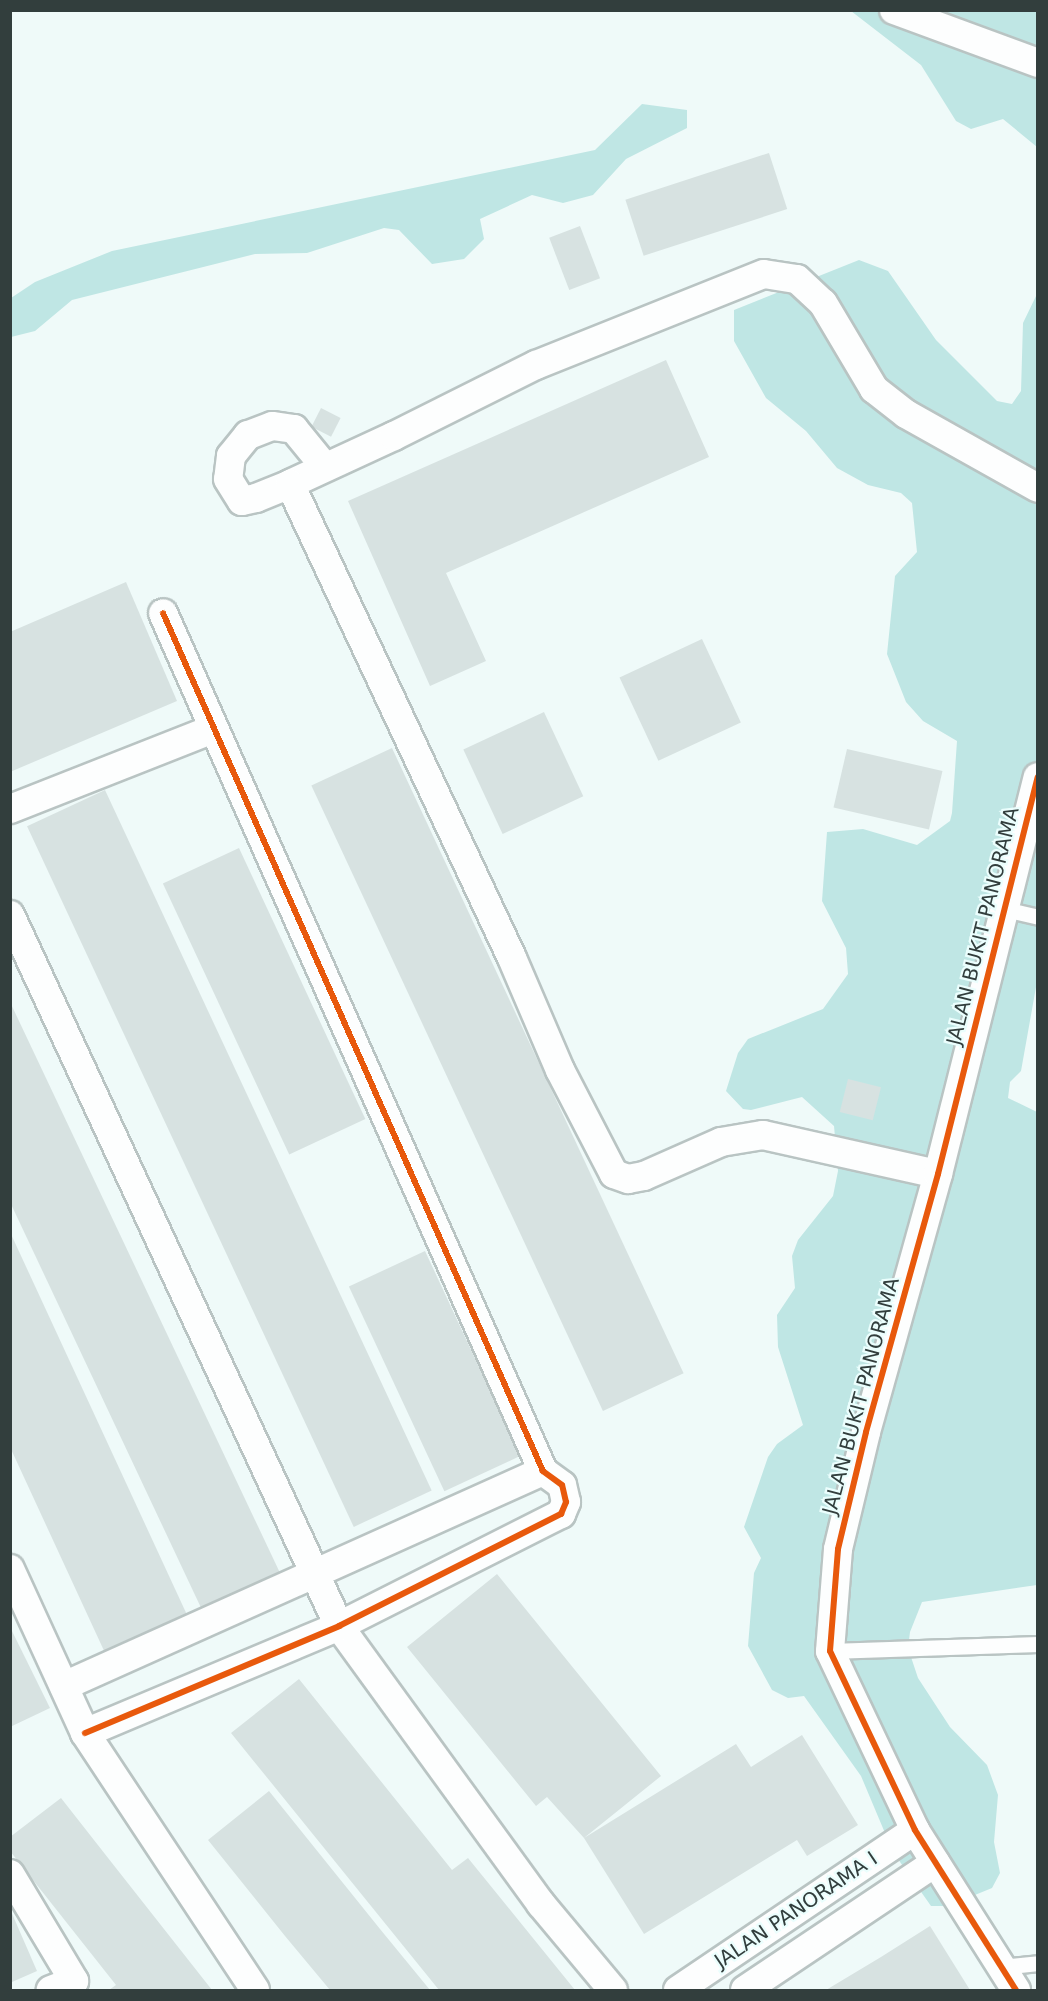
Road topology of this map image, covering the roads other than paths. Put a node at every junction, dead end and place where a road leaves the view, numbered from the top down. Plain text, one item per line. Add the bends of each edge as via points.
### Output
1 (894, 10) edge
2 (1038, 63) edge
3 (326, 467) junction
4 (290, 484) junction
5 (1038, 488) edge
6 (163, 613) dead end
7 (211, 730) junction
8 (1038, 777) edge
9 (10, 809) edge
10 (1004, 909) junction
11 (10, 915) edge
12 (1038, 917) edge
13 (938, 1174) junction
14 (543, 1471) junction
15 (10, 1569) edge
16 (314, 1575) junction
17 (339, 1626) junction
18 (1038, 1644) edge
19 (830, 1651) junction
20 (64, 1686) junction
21 (85, 1733) junction
22 (915, 1830) junction
23 (935, 1863) junction
24 (10, 1874) edge
25 (1038, 1962) edge
26 (1001, 1967) junction
27 (51, 1990) edge
28 (255, 1990) edge
29 (613, 1990) edge
30 (678, 1990) edge
31 (745, 1990) edge
32 (1016, 1990) edge

1 - 2 street
3 - 4 street
3 - 4 street via 294,429 273,426 248,435 231,456 228,479 242,501
3 - 5 street via 536,365 764,274 797,279 823,303 874,388 906,414
4 - 13 street via 512,957 560,1070 614,1174 628,1179 644,1176 721,1142 763,1135
6 - 7 street
7 - 9 street
7 - 14 street
8 - 10 street, JALAN BUKIT PANORAMA
10 - 12 lane
10 - 13 street, JALAN BUKIT PANORAMA
11 - 16 street
13 - 19 street, JALAN BUKIT PANORAMA via 866,1432 838,1549
14 - 16 street
14 - 17 street via 562,1485 566,1502 561,1514
15 - 20 street
16 - 17 street
16 - 20 street
17 - 21 street
17 - 29 street via 541,1904
18 - 19 lane
19 - 22 street, JALAN BUKIT PANORAMA
20 - 21 street
21 - 28 street
22 - 23 street, JALAN BUKIT PANORAMA
22 - 30 street, JALAN PANORAMA I
23 - 26 street, JALAN BUKIT PANORAMA
23 - 31 street, JALAN PANORAMA I
24 - 27 street via 74,1981
25 - 26 lane
26 - 32 street, JALAN BUKIT PANORAMA

